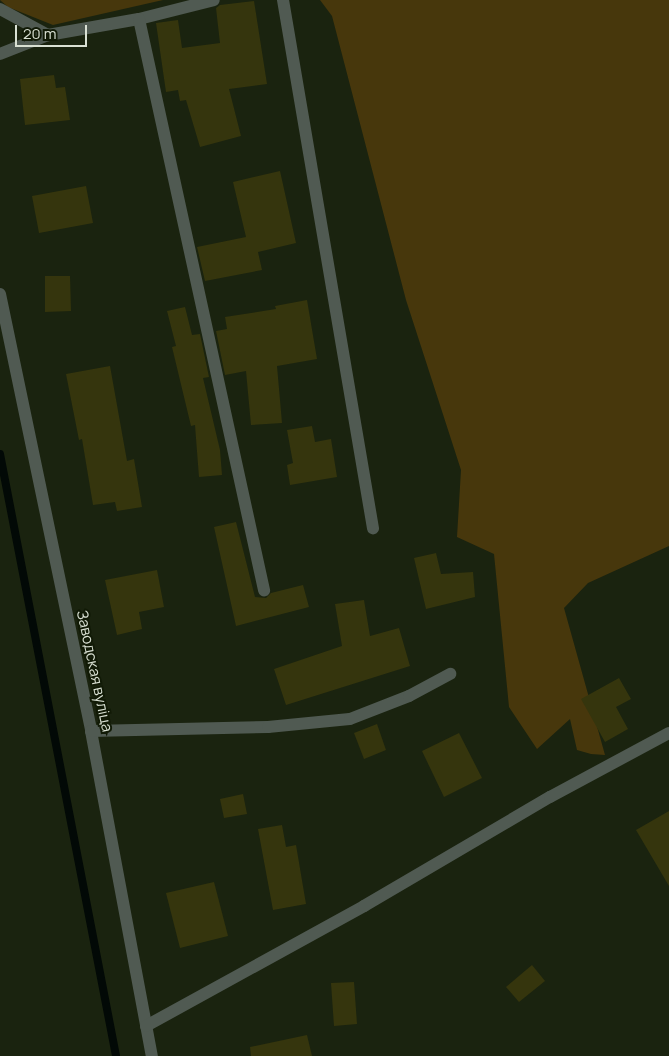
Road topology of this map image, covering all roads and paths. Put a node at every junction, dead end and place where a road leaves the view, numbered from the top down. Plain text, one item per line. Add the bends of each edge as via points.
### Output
1 (214, 0) edge
2 (283, 0) edge
3 (0, 10) edge
4 (139, 19) junction
5 (48, 35) junction
6 (0, 54) edge
7 (0, 294) edge
8 (373, 528) dead end
9 (264, 590) dead end
10 (450, 674) dead end
11 (91, 731) junction
12 (669, 733) edge
13 (146, 1026) junction
14 (152, 1056) edge

1 - 4 street
2 - 8 street
3 - 5 street
4 - 5 street
4 - 9 street
5 - 6 street
7 - 11 street, Заводская вуліца
10 - 11 street via 409,696 350,719 268,727
11 - 13 street, Заводская вуліца
12 - 13 street
13 - 14 street, Заводская вуліца

